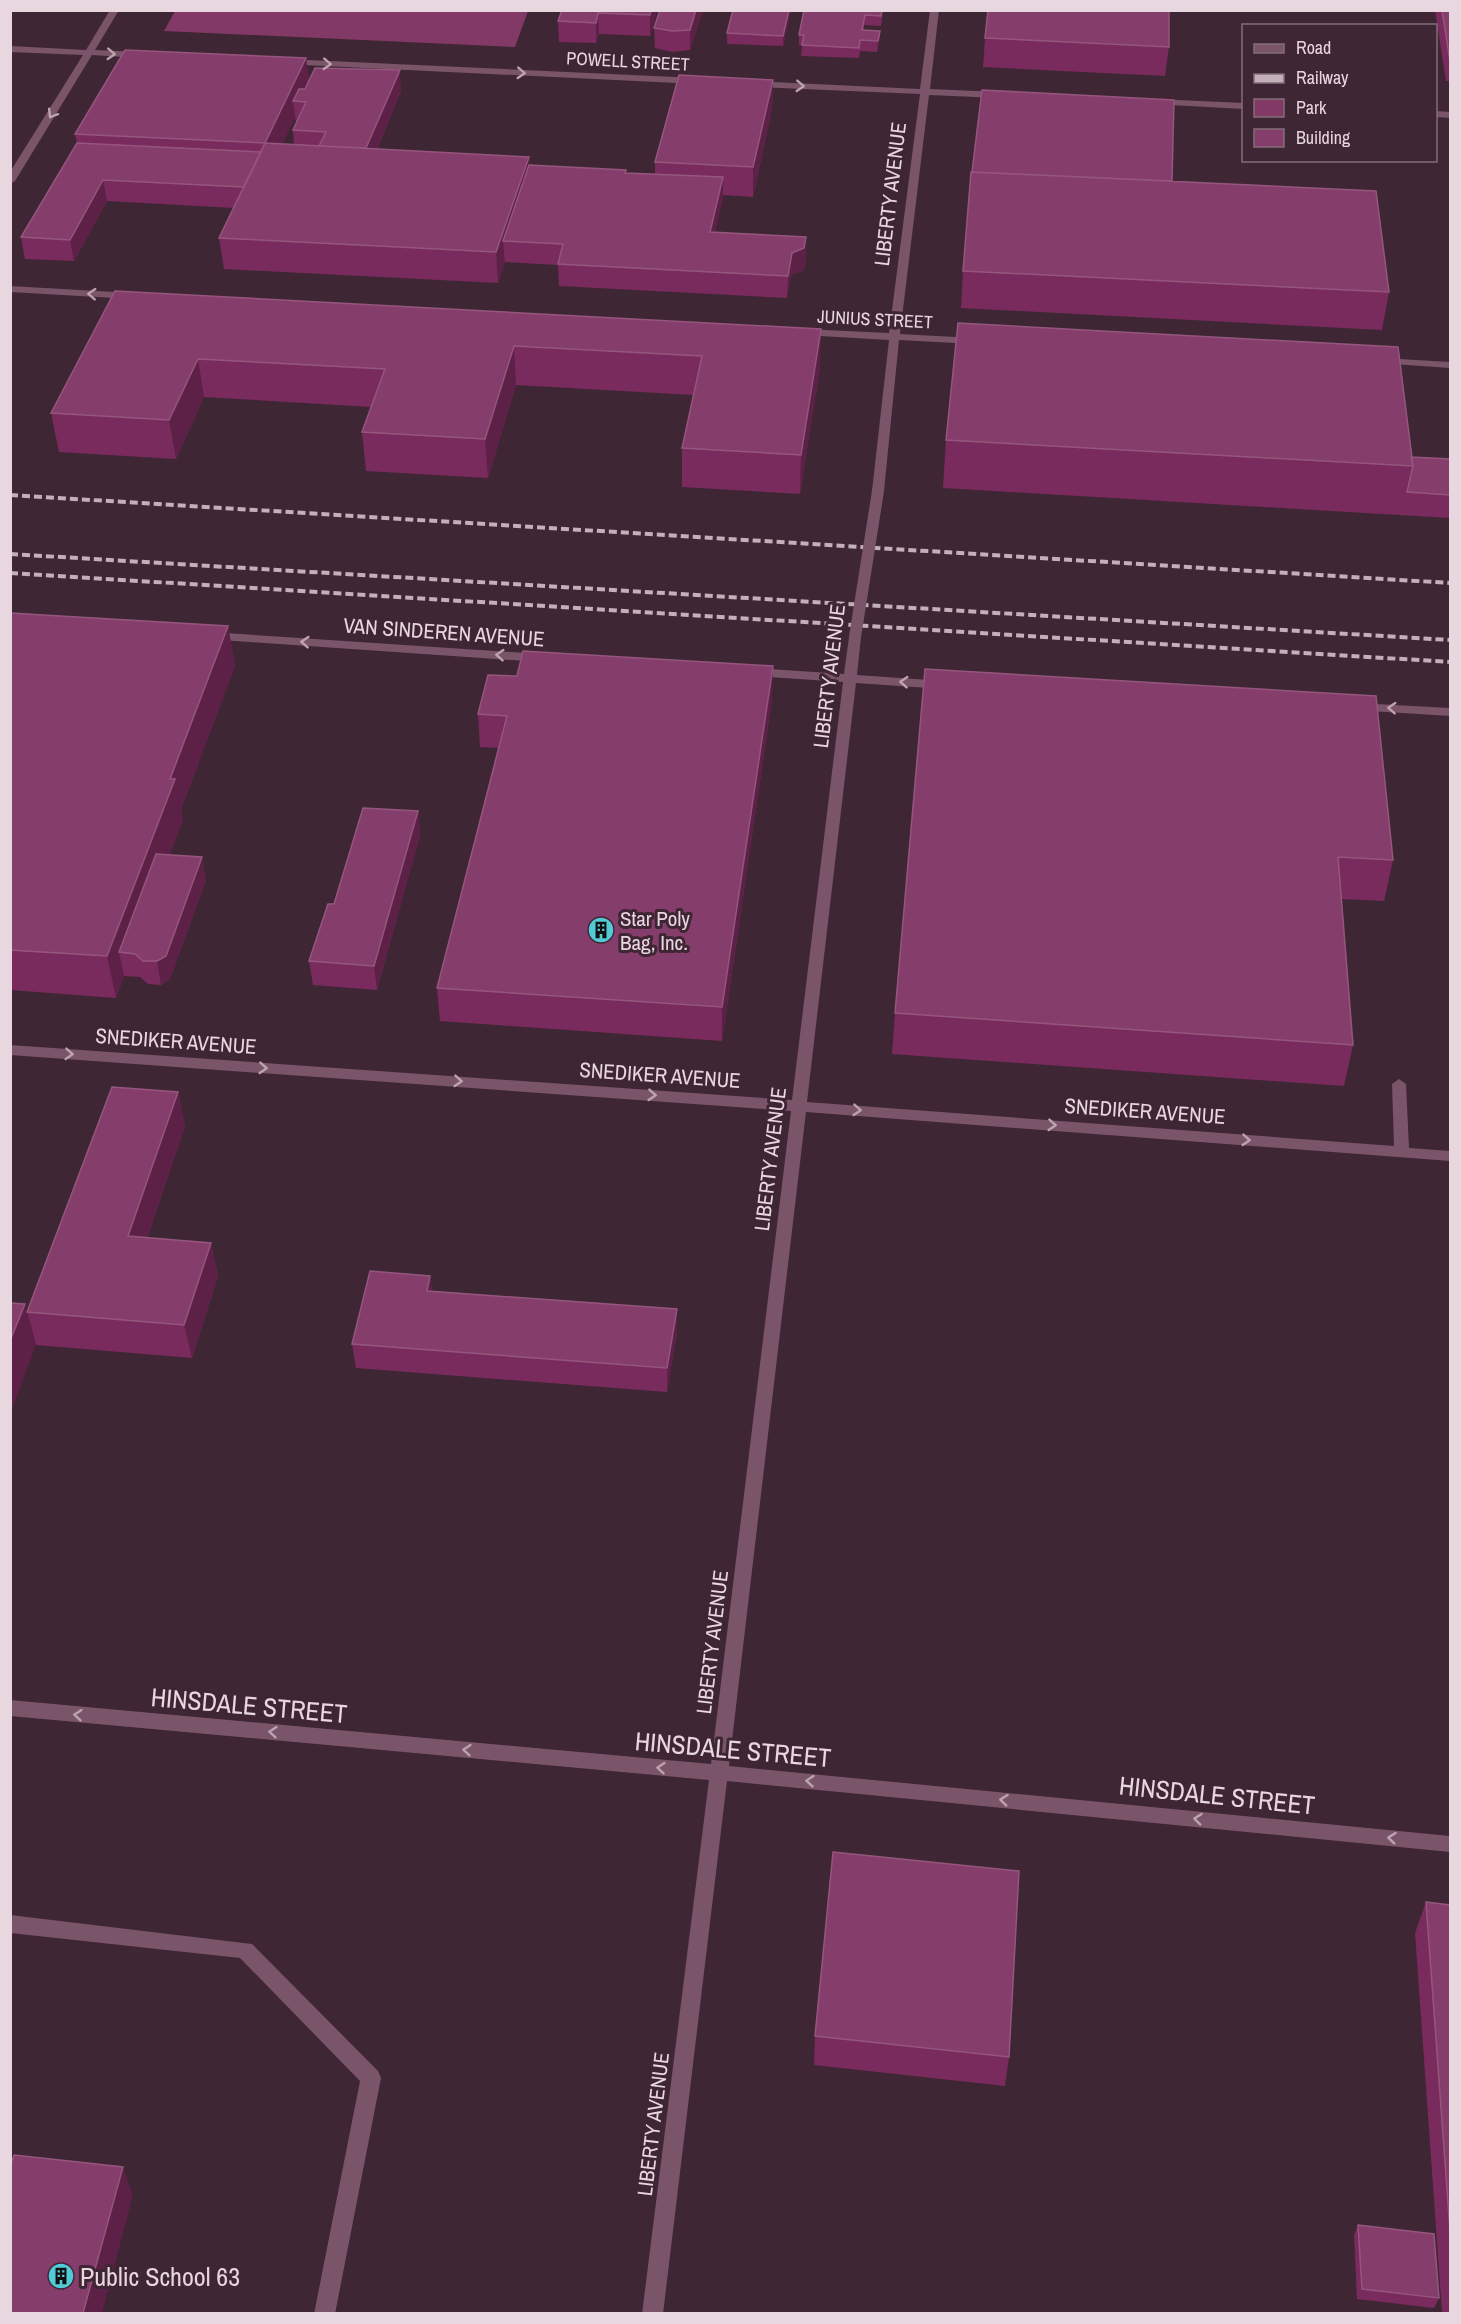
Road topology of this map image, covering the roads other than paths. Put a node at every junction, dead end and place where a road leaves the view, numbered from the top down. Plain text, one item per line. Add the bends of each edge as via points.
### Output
1 (116, 10) edge
2 (935, 10) edge
3 (10, 49) edge
4 (89, 53) junction
5 (148, 56) edge
6 (280, 62) edge
7 (710, 82) edge
8 (746, 83) edge
9 (925, 92) junction
10 (1007, 95) edge
11 (1149, 102) edge
12 (1242, 106) edge
13 (10, 181) edge
14 (10, 290) edge
15 (141, 296) edge
16 (792, 331) edge
17 (894, 337) junction
18 (987, 341) edge
19 (1367, 361) edge
20 (1450, 365) edge
21 (201, 635) edge
22 (558, 659) edge
23 (737, 671) edge
24 (850, 678) junction
25 (957, 686) edge
26 (1345, 706) edge
27 (1450, 712) edge
28 (10, 1050) edge
29 (1399, 1084) dead end
30 (799, 1106) junction
31 (1402, 1152) junction
32 (1450, 1156) edge
33 (10, 1708) edge
34 (719, 1773) junction
35 (1450, 1844) edge
36 (10, 1924) edge
37 (324, 2313) edge
38 (652, 2313) edge

1 - 4 street
2 - 9 street, LIBERTY AVENUE
3 - 4 street
4 -> 5 street
4 -> 13 street
6 -> 7 street, POWELL STREET
8 -> 9 street
9 - 10 street
9 - 17 street, LIBERTY AVENUE
11 - 12 street
15 -> 14 street
16 - 17 street, JUNIUS STREET
17 - 18 street, JUNIUS STREET
17 - 24 street, LIBERTY AVENUE, bridge via 878,491
19 - 20 street
22 -> 21 street, VAN SINDEREN AVENUE
23 - 24 street
25 -> 24 street
24 - 30 street, LIBERTY AVENUE
27 -> 26 street
28 -> 30 street, SNEDIKER AVENUE
29 - 31 street
30 -> 31 street, SNEDIKER AVENUE
30 - 34 street, LIBERTY AVENUE
31 - 32 street, SNEDIKER AVENUE
34 -> 33 street, HINSDALE STREET
35 -> 34 street, HINSDALE STREET
34 - 38 street, LIBERTY AVENUE
36 - 37 street via 244,1950 371,2078

